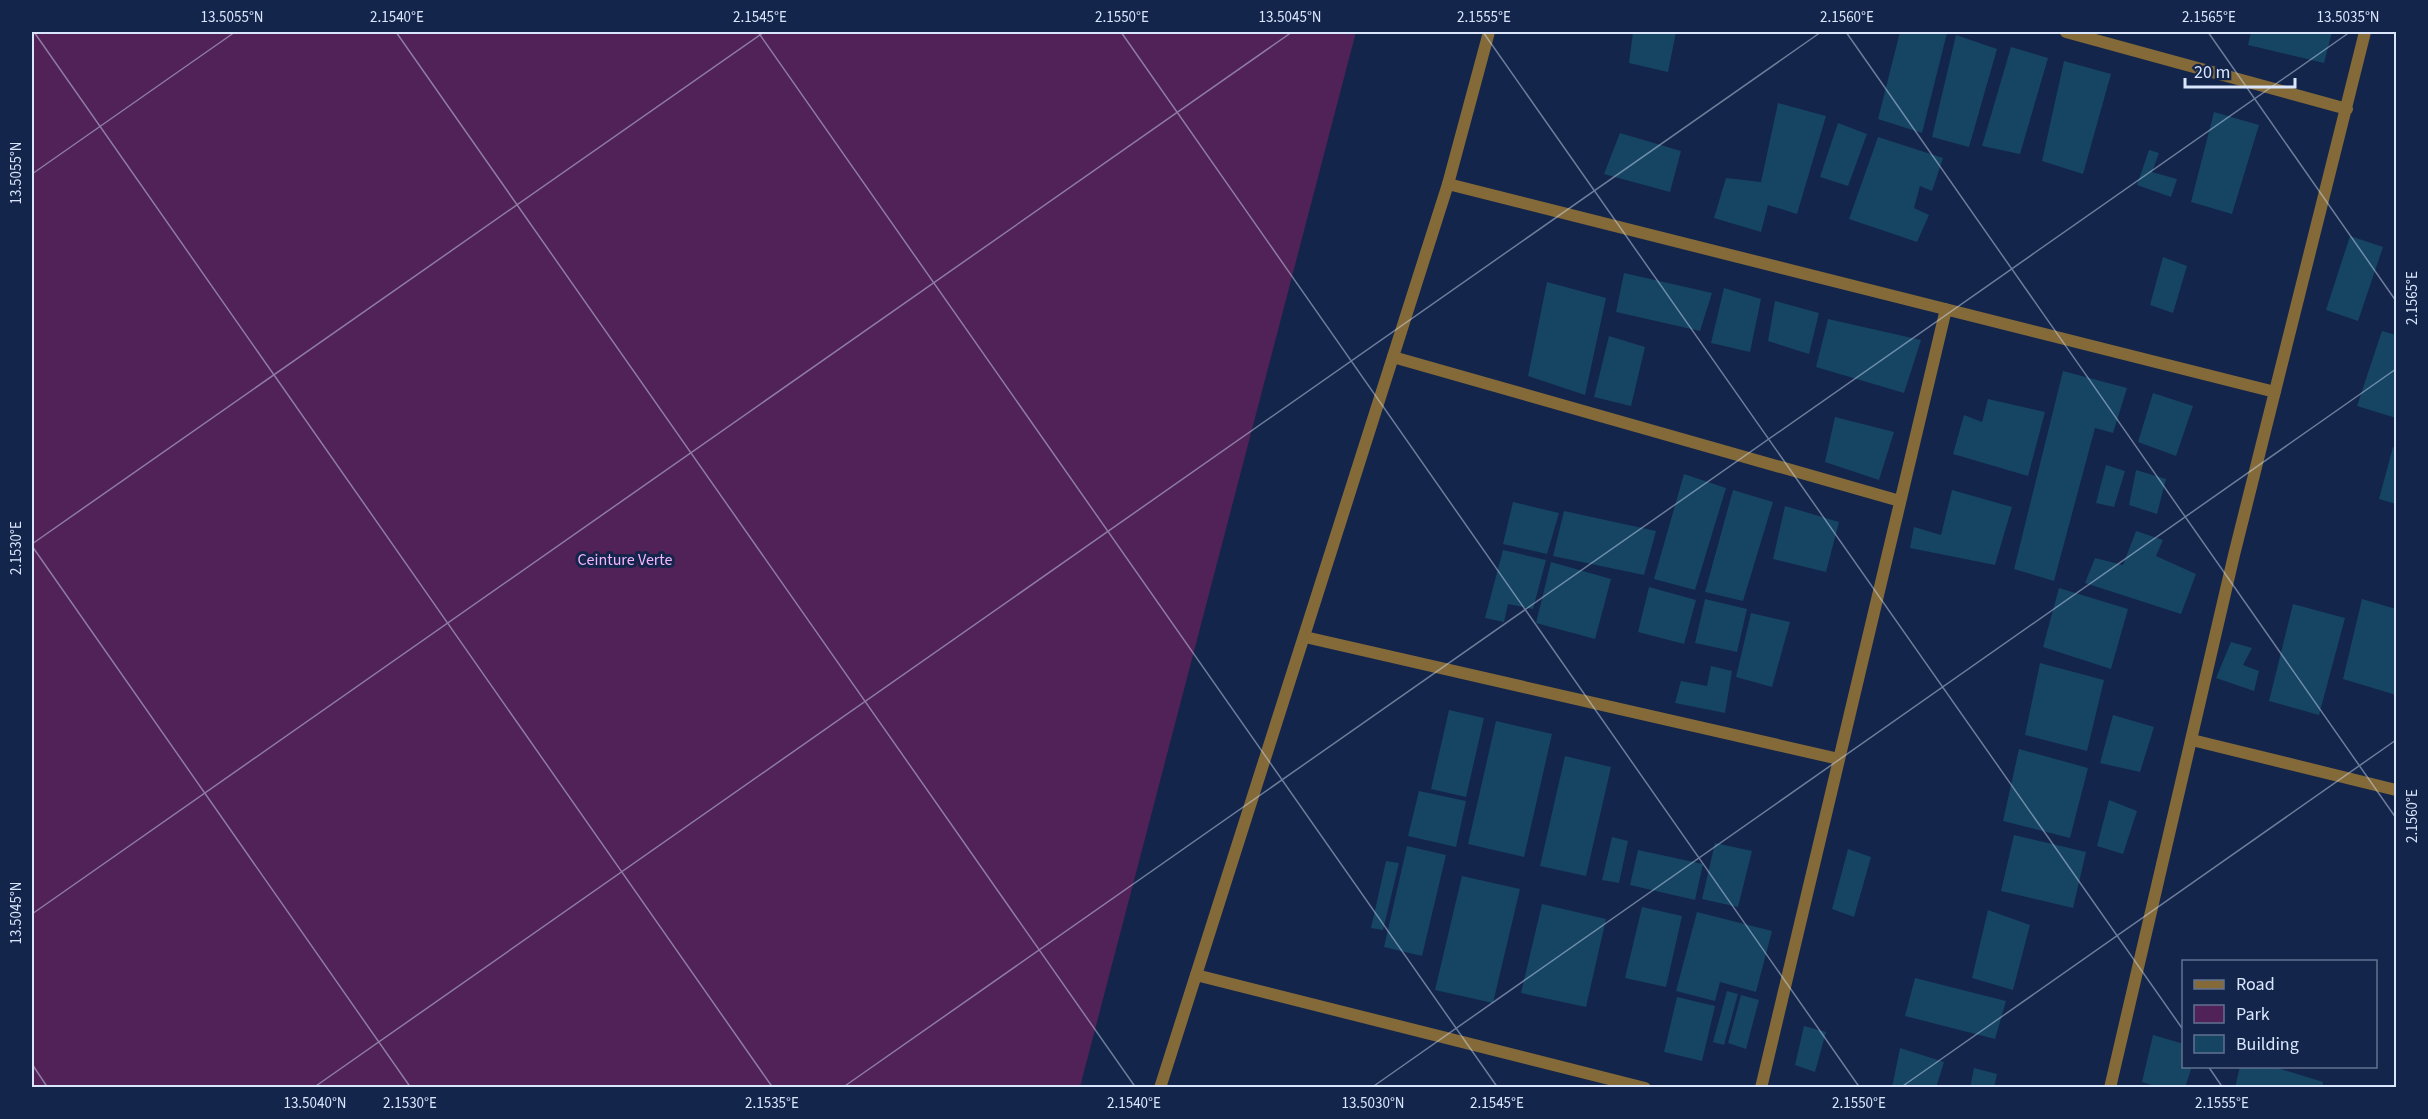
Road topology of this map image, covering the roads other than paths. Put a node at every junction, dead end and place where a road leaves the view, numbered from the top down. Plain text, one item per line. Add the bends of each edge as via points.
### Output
1 (1489, 32) edge
2 (2066, 32) edge
3 (2365, 32) edge
4 (2347, 110) junction
5 (1448, 184) junction
6 (1946, 309) junction
7 (1393, 357) junction
8 (2275, 392) junction
9 (1900, 501) junction
10 (1305, 637) junction
11 (2192, 740) junction
12 (1839, 759) junction
13 (2397, 789) edge
14 (1196, 975) junction
15 (1160, 1088) edge
16 (1645, 1088) edge
17 (1761, 1088) edge
18 (2110, 1088) edge

1 - 5 street
2 - 4 street
3 - 4 street
4 - 8 street
5 - 6 street
5 - 7 street
6 - 8 street
6 - 9 street
7 - 9 street
7 - 10 street
8 - 11 street
9 - 12 street
10 - 12 street
10 - 14 street
11 - 13 street
11 - 18 street
12 - 17 street
14 - 15 street
14 - 16 street

